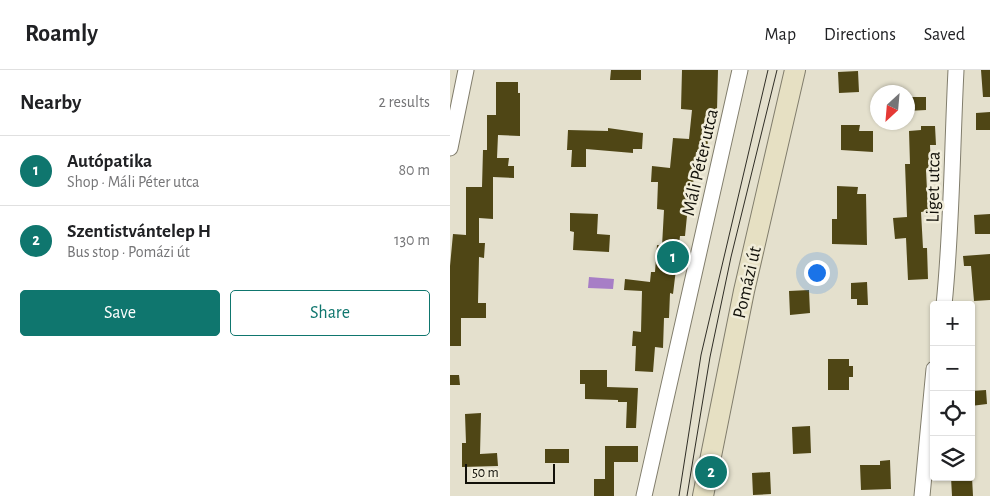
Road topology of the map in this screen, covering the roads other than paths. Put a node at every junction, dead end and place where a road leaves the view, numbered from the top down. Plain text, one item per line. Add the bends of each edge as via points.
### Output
1 (466, 70) edge
2 (740, 70) edge
3 (795, 70) edge
4 (956, 70) edge
5 (450, 148) edge
6 (944, 301) edge
7 (932, 391) edge
8 (644, 496) edge
9 (703, 496) edge
10 (922, 496) edge

1 - 5 street
2 - 8 street, Máli Péter utca
3 - 9 main road, Pomázi út via 742,301
4 - 6 street, Liget utca via 951,233
7 - 10 street

